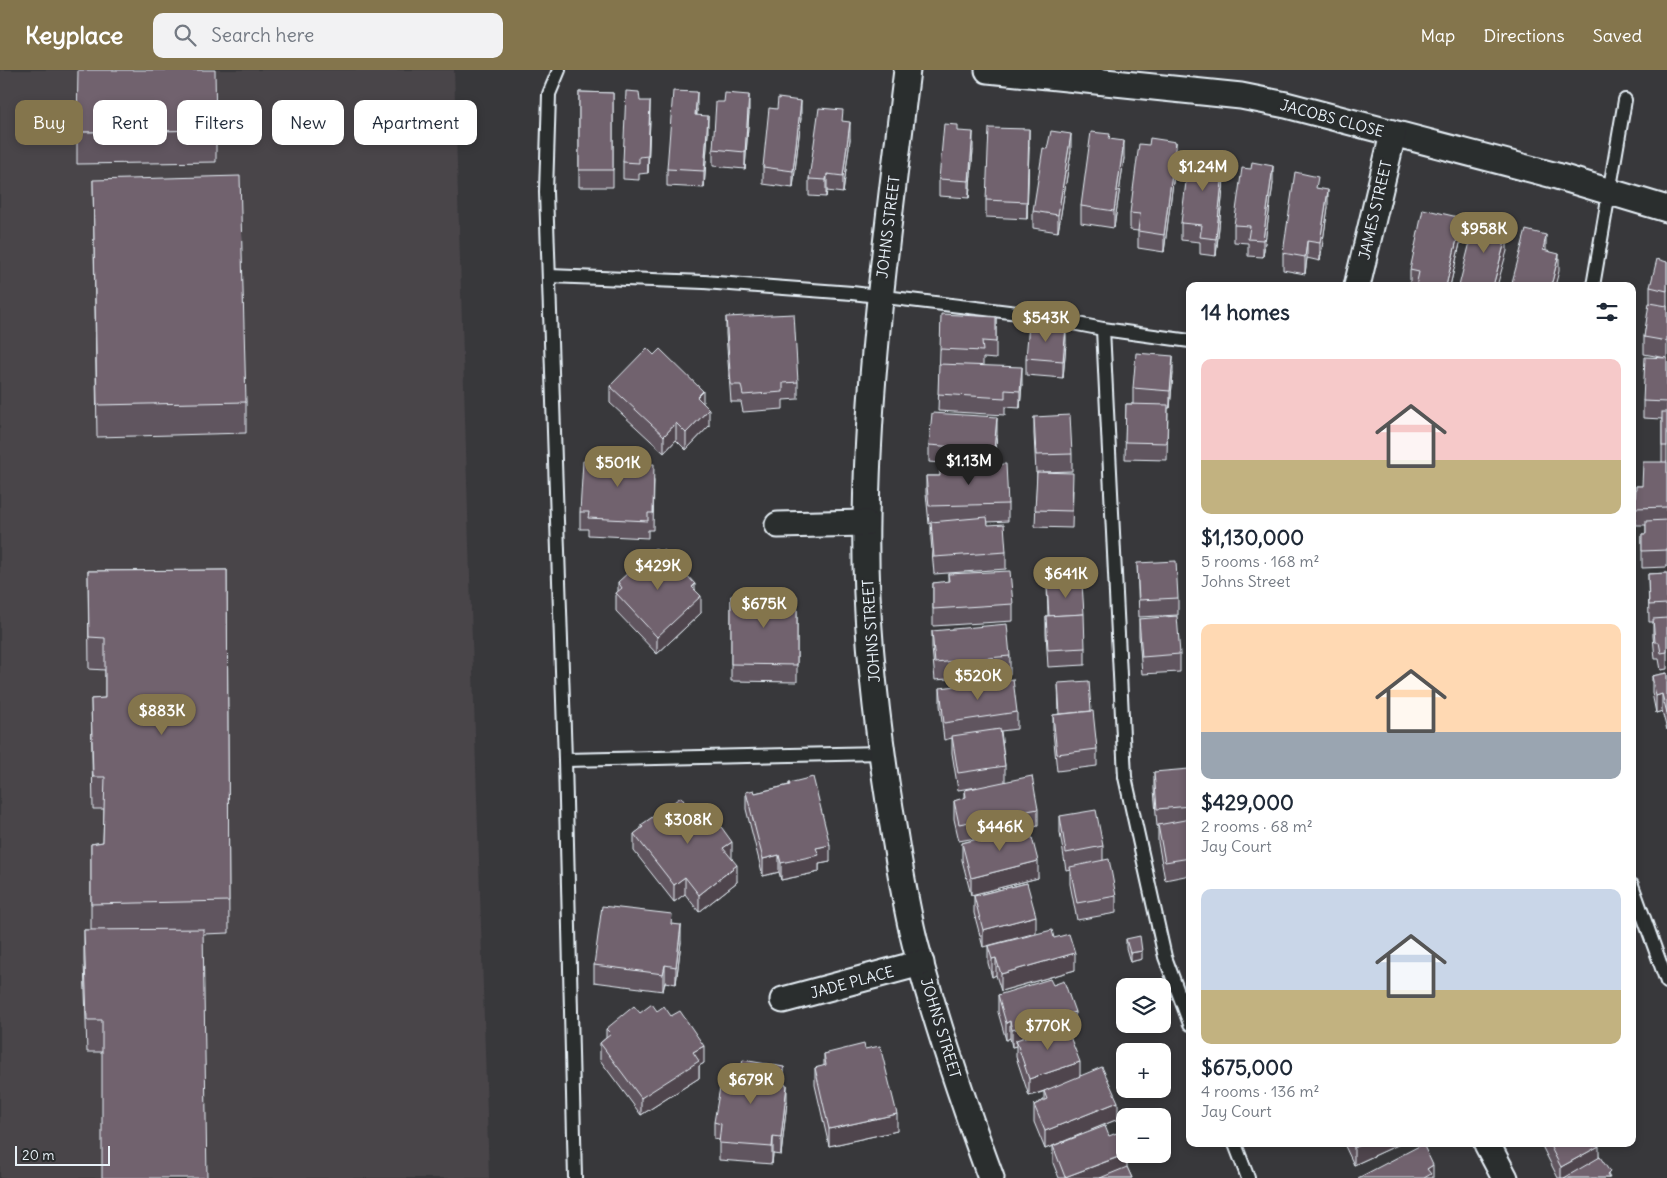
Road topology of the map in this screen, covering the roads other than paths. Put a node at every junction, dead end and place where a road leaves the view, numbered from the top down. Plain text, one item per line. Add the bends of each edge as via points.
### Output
1 (559, 70) edge
2 (907, 70) edge
3 (988, 70) edge
4 (1625, 100) dead end
5 (1393, 134) junction
6 (1609, 192) junction
7 (1667, 209) edge
8 (549, 276) junction
9 (1358, 282) edge
10 (1594, 282) edge
11 (880, 296) junction
12 (1103, 329) junction
13 (1186, 340) edge
14 (866, 523) junction
15 (778, 525) dead end
16 (882, 753) junction
17 (565, 760) junction
18 (1636, 896) edge
19 (921, 964) junction
20 (1667, 982) edge
21 (783, 1000) dead end
22 (1186, 1013) edge
23 (1236, 1147) edge
24 (1489, 1147) edge
25 (575, 1178) edge
26 (991, 1178) edge
27 (1248, 1178) edge
28 (1505, 1178) edge

1 - 8 lane via 549,94 546,192
2 - 11 street, JOHNS STREET
3 - 5 street, JACOBS CLOSE via 1241,96
4 - 6 lane
5 - 6 street, JACOBS CLOSE
5 - 9 street, JAMES STREET
6 - 7 street, JACOBS CLOSE
6 - 10 lane
8 - 11 lane via 704,282
8 - 17 lane
11 - 12 lane via 1026,314
11 - 14 street, JOHNS STREET via 871,393
12 - 13 lane
12 - 22 lane via 1125,776 1165,957
14 - 15 street
14 - 16 street, JOHNS STREET via 867,601
16 - 17 lane
16 - 19 street, JOHNS STREET via 897,851
17 - 25 lane
18 - 20 lane
19 - 21 street, JADE PLACE
19 - 26 street, JOHNS STREET via 966,1112
23 - 27 lane
24 - 28 street

